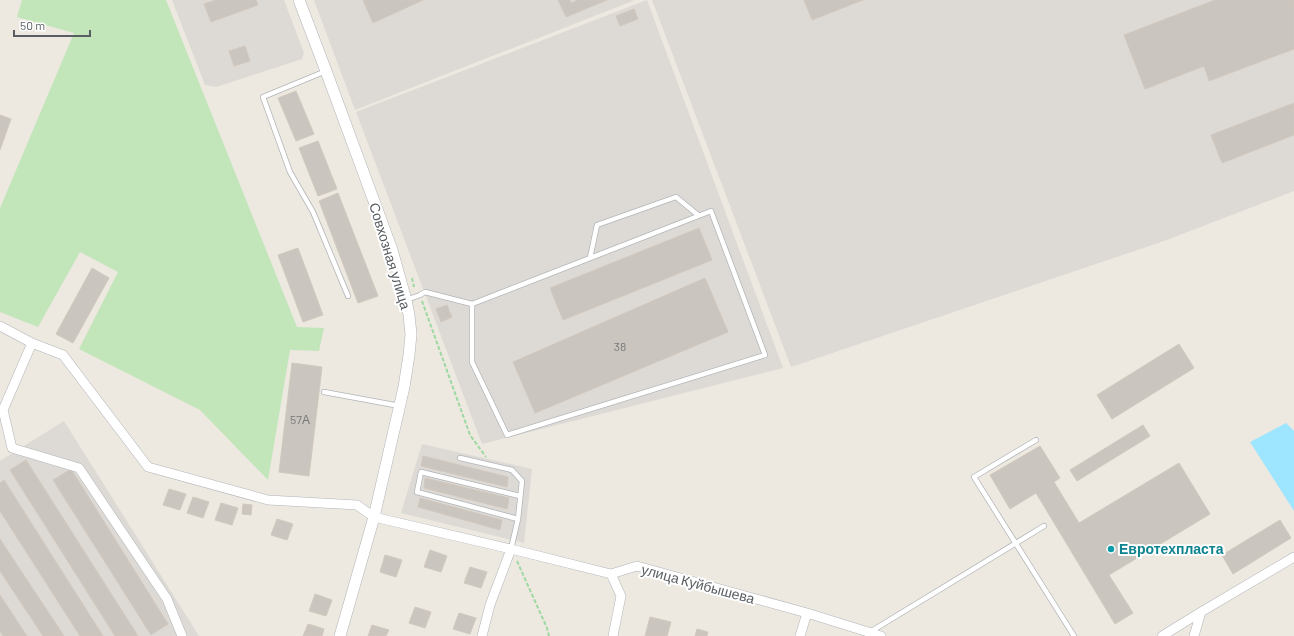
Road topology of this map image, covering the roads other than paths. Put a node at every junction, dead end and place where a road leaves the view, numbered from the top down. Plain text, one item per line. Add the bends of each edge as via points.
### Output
1 (298, 0) edge
2 (326, 71) junction
3 (698, 215) junction
4 (590, 258) junction
5 (348, 296) dead end
6 (406, 300) junction
7 (472, 304) junction
8 (0, 326) edge
9 (32, 343) junction
10 (324, 392) dead end
11 (400, 406) junction
12 (1036, 440) dead end
13 (460, 458) dead end
14 (520, 496) junction
15 (374, 518) junction
16 (518, 519) junction
17 (1044, 526) dead end
18 (1016, 543) junction
19 (511, 549) junction
20 (1294, 557) edge
21 (611, 574) junction
22 (1201, 612) junction
23 (807, 613) junction
24 (870, 632) junction
25 (182, 636) edge
26 (340, 636) edge
27 (482, 636) edge
28 (613, 636) edge
29 (800, 636) edge
30 (881, 636) edge
31 (1074, 636) edge
32 (1162, 636) edge
33 (1194, 636) edge

1 - 2 street, Совхозная улица
2 - 5 lane via 263,97 290,172 313,212
2 - 6 street, Совхозная улица via 392,250
3 - 4 lane
3 - 4 lane via 676,197 597,225
3 - 7 lane via 711,210 765,355 507,435 472,362
4 - 7 lane
6 - 7 lane via 425,292
6 - 11 street, Совхозная улица via 411,334
8 - 9 street
9 - 15 street via 63,355 148,467 268,500 357,505
9 - 25 street via 3,410 12,448 79,468 167,599
10 - 11 lane
11 - 15 street, Совхозная улица
12 - 18 lane via 974,477
13 - 14 lane via 512,470 522,481
14 - 16 lane
14 - 16 lane via 422,472 417,492
15 - 19 street
15 - 26 street, Совхозная улица
16 - 19 lane
17 - 18 lane
18 - 24 lane
18 - 31 lane
19 - 21 street
19 - 27 street via 490,605
20 - 22 street
21 - 23 street, улица Куйбышева via 637,566
21 - 28 street via 621,596
22 - 32 street
22 - 33 street
23 - 24 street, улица Куйбышева
23 - 29 street
24 - 30 street, улица Куйбышева

